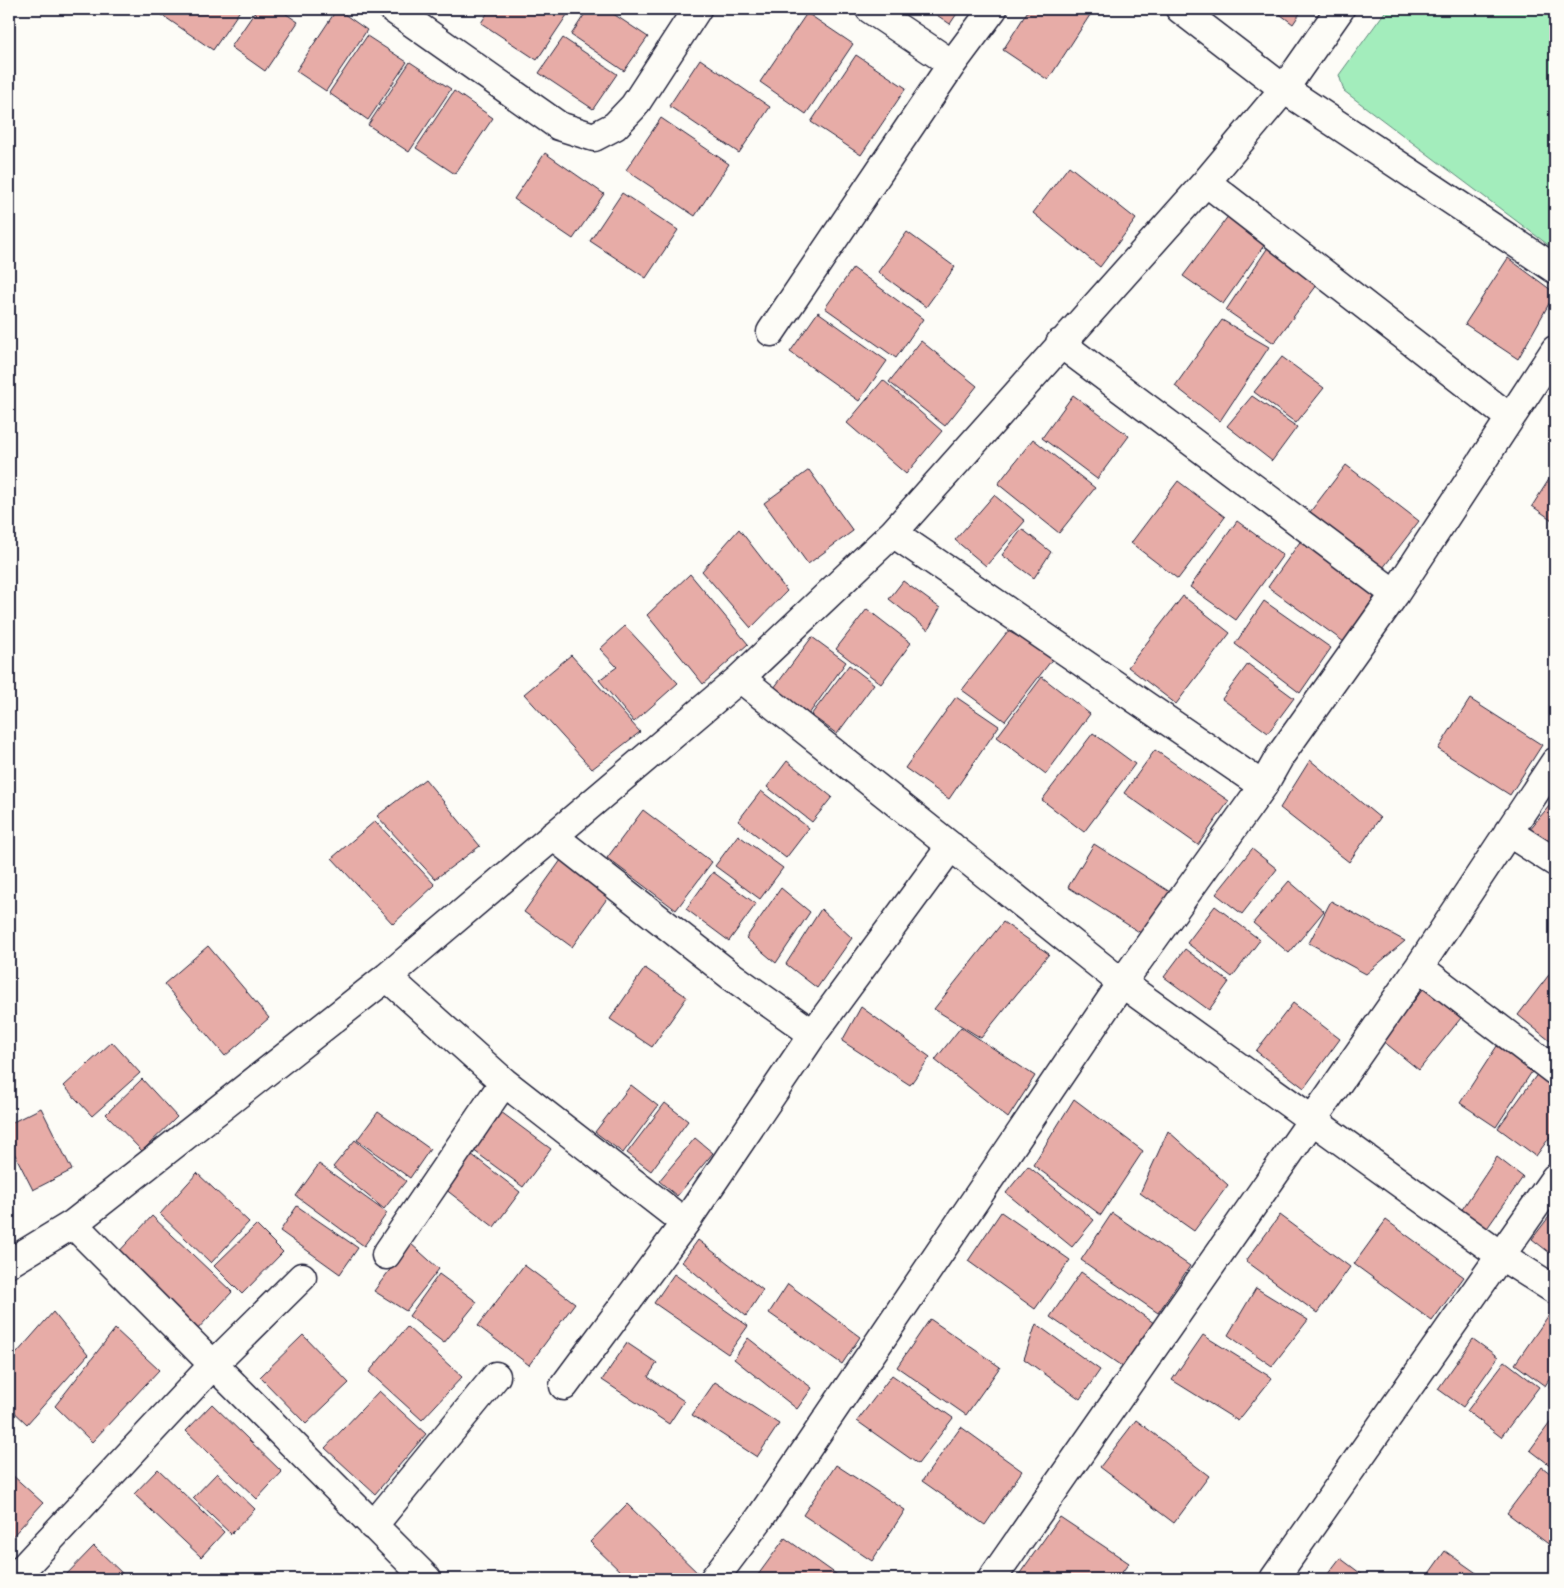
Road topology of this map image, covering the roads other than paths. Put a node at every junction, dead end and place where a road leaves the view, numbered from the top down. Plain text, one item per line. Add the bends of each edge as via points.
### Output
1 (392, 9) edge
2 (697, 9) edge
3 (870, 9) edge
4 (993, 9) edge
5 (1180, 9) edge
6 (1340, 9) edge
7 (952, 64) junction
8 (1284, 88) junction
9 (1206, 182) junction
10 (1555, 269) edge
11 (770, 332) dead end
12 (1060, 344) junction
13 (1555, 350) edge
14 (1510, 418) junction
15 (893, 533) junction
16 (1395, 594) junction
17 (740, 678) junction
18 (1555, 762) edge
19 (1263, 786) junction
20 (1508, 832) junction
21 (553, 836) junction
22 (951, 846) junction
23 (1555, 862) edge
24 (1419, 967) junction
25 (387, 977) junction
26 (1122, 983) junction
27 (813, 1034) junction
28 (1555, 1071) edge
29 (504, 1082) junction
30 (1312, 1119) junction
31 (1555, 1178) edge
32 (684, 1223) junction
33 (73, 1224) junction
34 (386, 1255) dead end
35 (1500, 1255) junction
36 (9, 1263) edge
37 (302, 1277) dead end
38 (1555, 1290) edge
39 (214, 1365) junction
40 (496, 1376) dead end
41 (564, 1386) dead end
42 (373, 1526) junction
43 (16, 1574) edge
44 (427, 1579) edge
45 (714, 1579) edge
46 (992, 1579) edge
47 (1274, 1579) edge

1 - 2 street via 559,126 594,137 615,126 634,106
3 - 7 street
4 - 7 street
5 - 8 street
6 - 8 street
7 - 11 street
8 - 9 street
8 - 10 street
9 - 12 street
9 - 14 street
12 - 15 street
12 - 16 street
13 - 14 street
14 - 16 street
15 - 17 street
15 - 19 street
16 - 19 street via 1280,756
17 - 21 street
17 - 22 street
18 - 20 street
19 - 26 street
20 - 23 street
20 - 24 street
21 - 25 street
21 - 27 street via 730,975
22 - 26 street
22 - 27 street
24 - 28 street
24 - 30 street
25 - 29 street
25 - 33 street
26 - 30 street
26 - 45 street via 760,1518
27 - 32 street
29 - 32 street
29 - 34 street
30 - 35 street
30 - 46 street
31 - 35 street
32 - 41 street
33 - 36 street
33 - 39 street
35 - 38 street
35 - 47 street
37 - 39 street
39 - 42 street
39 - 43 street
40 - 42 street
42 - 44 street

